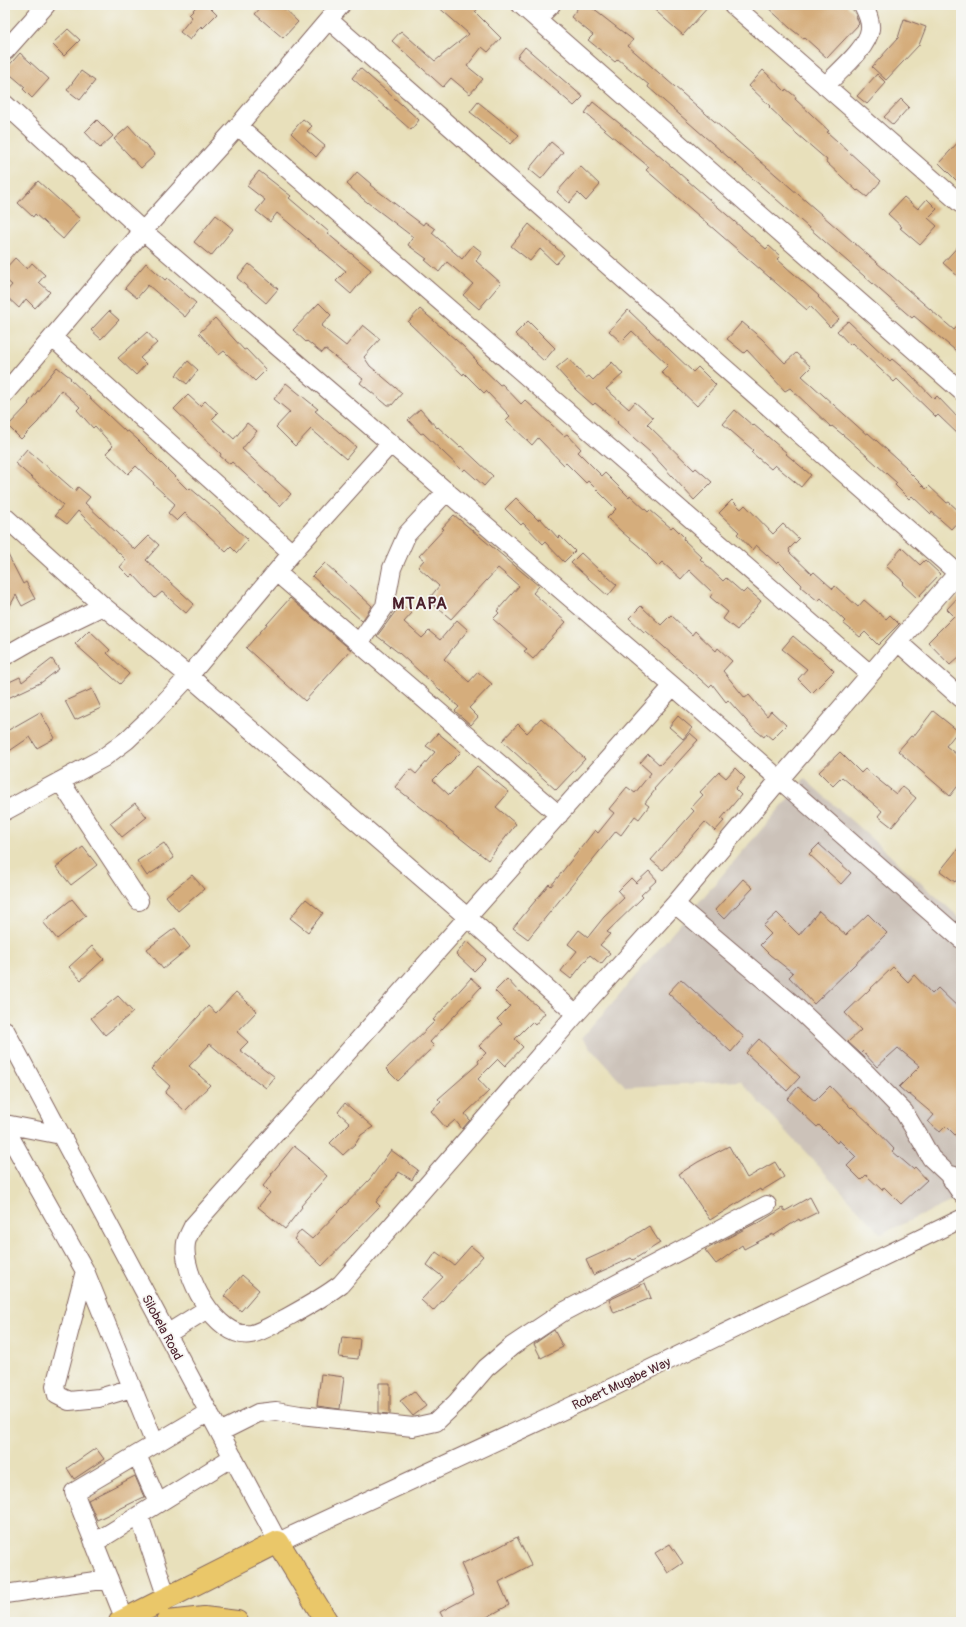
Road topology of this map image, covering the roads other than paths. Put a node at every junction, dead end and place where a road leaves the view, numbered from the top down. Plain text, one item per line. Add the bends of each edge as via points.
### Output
1 (46, 5) edge
2 (341, 5) edge
3 (521, 5) edge
4 (551, 5) edge
5 (733, 5) edge
6 (863, 5) edge
7 (537, 19) junction
8 (329, 20) junction
9 (5, 51) edge
10 (825, 86) junction
11 (5, 104) edge
12 (238, 126) junction
13 (961, 204) edge
14 (144, 231) junction
15 (53, 338) junction
16 (961, 391) edge
17 (5, 393) edge
18 (391, 443) junction
19 (447, 491) junction
20 (5, 517) edge
21 (292, 553) junction
22 (276, 572) junction
23 (960, 573) edge
24 (103, 606) junction
25 (359, 643) junction
26 (899, 643) junction
27 (5, 656) edge
28 (870, 674) junction
29 (189, 676) junction
30 (673, 686) junction
31 (961, 698) edge
32 (779, 780) junction
33 (60, 781) junction
34 (5, 811) edge
35 (559, 814) junction
36 (139, 902) dead end
37 (674, 904) junction
38 (467, 917) junction
39 (961, 938) edge
40 (576, 1014) junction
41 (5, 1030) edge
42 (5, 1124) edge
43 (5, 1128) edge
44 (61, 1135) junction
45 (955, 1176) edge
46 (961, 1193) edge
47 (767, 1205) dead end
48 (961, 1219) edge
49 (85, 1271) junction
50 (207, 1309) junction
51 (167, 1334) junction
52 (132, 1388) junction
53 (209, 1412) junction
54 (220, 1432) junction
55 (155, 1444) junction
56 (137, 1455) junction
57 (233, 1457) junction
58 (158, 1503) junction
59 (139, 1516) junction
60 (278, 1542) junction
61 (94, 1543) junction
62 (109, 1578) junction
63 (5, 1594) edge
64 (168, 1598) junction
65 (122, 1621) edge
66 (167, 1622) edge
67 (237, 1622) edge
68 (327, 1622) edge

1 - 9 street
2 - 8 street
3 - 7 street
4 - 7 street
5 - 10 street
6 - 10 street via 869,20 868,37
7 - 16 street
8 - 12 street
8 - 23 street
10 - 13 street
11 - 14 street
12 - 14 street
12 - 28 street
14 - 15 street
14 - 18 street
15 - 17 street
15 - 21 street
18 - 19 street
18 - 21 street
19 - 25 street via 407,534 392,568 385,606
19 - 30 street
20 - 24 street
21 - 22 street
22 - 25 street
22 - 29 street
23 - 26 street
24 - 27 street
24 - 29 street
25 - 35 street
26 - 28 street
26 - 31 street
28 - 32 street
29 - 33 street via 127,740 103,758
29 - 38 street
30 - 32 street
30 - 35 street
32 - 37 street
32 - 39 street
33 - 34 street
33 - 36 street
35 - 38 street
37 - 40 street
37 - 45 street via 795,1006 866,1073 904,1112 931,1158
38 - 40 street
38 - 50 street via 193,1226 186,1243 187,1263
40 - 50 street via 341,1284 325,1297 267,1328 250,1334 235,1333
41 - 44 street, Silobela Road
42 - 44 street
43 - 49 street
44 - 51 street, Silobela Road
45 - 46 street
47 - 54 street via 563,1312 512,1346 486,1368 436,1422 413,1427 276,1411 258,1413
48 - 60 street, Robert Mugabe Way via 620,1383
49 - 52 street
49 - 52 street via 55,1386 56,1395 69,1401 99,1398
50 - 51 street
51 - 53 street, Silobela Road
52 - 55 street
53 - 54 street, Silobela Road
53 - 55 street
54 - 57 street, Silobela Road
55 - 56 street
56 - 58 street
56 - 61 street via 74,1492
57 - 58 street
57 - 60 street, Silobela Road
58 - 59 street
59 - 61 street
59 - 64 street
60 - 64 main road
60 - 68 main road, Silobela Road
61 - 62 street
62 - 63 street
62 - 65 street
64 - 65 main road
66 - 67 main road via 204,1618

